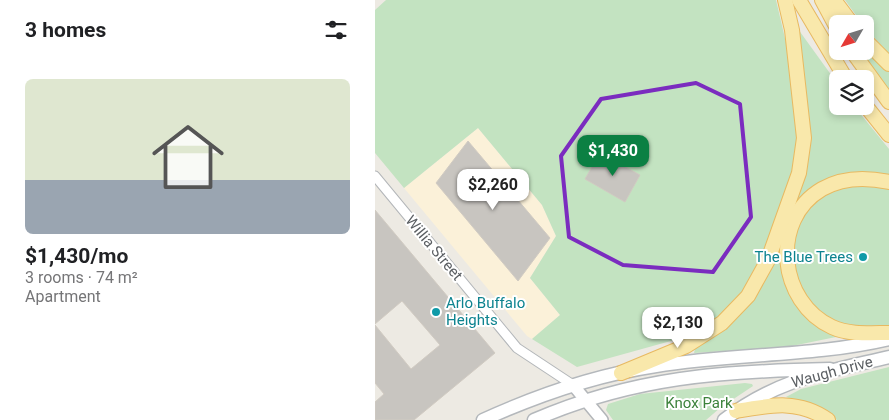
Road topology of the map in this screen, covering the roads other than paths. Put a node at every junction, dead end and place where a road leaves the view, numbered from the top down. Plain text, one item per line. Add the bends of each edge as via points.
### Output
1 (785, 0) edge
2 (799, 0) edge
3 (822, 0) edge
4 (834, 0) edge
5 (830, 15) edge
6 (845, 15) edge
7 (874, 49) edge
8 (859, 60) edge
9 (889, 64) edge
10 (841, 70) edge
11 (889, 102) edge
12 (873, 115) edge
13 (889, 135) edge
14 (375, 176) edge
15 (889, 182) edge
16 (889, 333) edge
17 (889, 339) edge
18 (889, 357) edge
19 (830, 369) junction
20 (621, 373) junction
21 (573, 385) junction
22 (585, 400) junction
23 (736, 411) junction
24 (483, 420) edge
25 (534, 420) edge
26 (602, 420) edge
27 (724, 420) edge
28 (828, 420) edge

1 - 20 main road via 792,30 804,138 799,173 768,260 748,296 722,323 686,346
2 - 10 main road
3 - 5 main road
4 - 6 main road
7 - 9 main road
8 - 11 main road
12 - 13 main road
14 - 21 street, Willia Street via 517,348
15 - 16 main road via 855,179 822,189 799,211 792,226 787,256 788,274 794,290 818,319 849,332
17 - 20 main road via 821,352 656,366
18 - 19 main road, Waugh Drive
19 - 22 main road via 756,371 659,380
19 - 23 main road, Waugh Drive via 760,395
20 - 21 main road
21 - 22 street, Willia Street
21 - 24 main road
22 - 25 main road
22 - 26 street, Willia Street
23 - 27 main road, Waugh Drive
23 - 28 main road via 775,404 795,405

